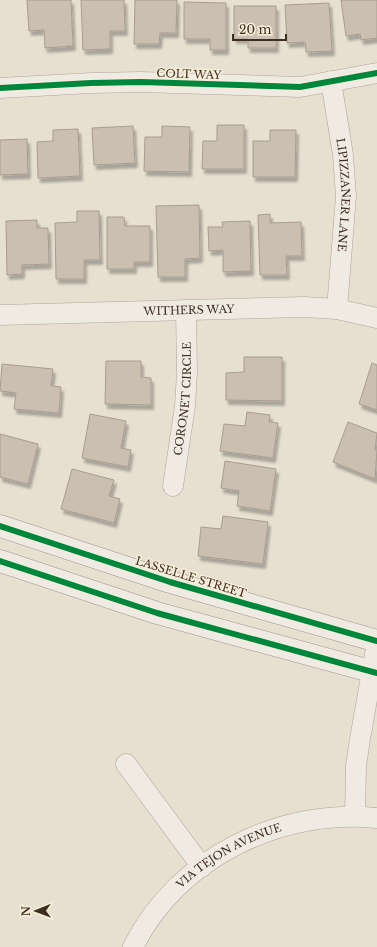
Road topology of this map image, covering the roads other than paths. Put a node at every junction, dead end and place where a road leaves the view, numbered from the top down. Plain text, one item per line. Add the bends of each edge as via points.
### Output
1 (377, 73) edge
2 (331, 81) junction
3 (0, 88) edge
4 (186, 310) junction
5 (337, 310) junction
6 (0, 315) edge
7 (377, 318) edge
8 (173, 486) dead end
9 (0, 526) edge
10 (0, 561) edge
11 (377, 642) edge
12 (374, 672) edge
13 (126, 764) dead end
14 (355, 816) junction
15 (377, 818) edge
16 (202, 867) junction
17 (132, 947) edge

1 - 2 street, COLT WAY
2 - 3 street, COLT WAY via 300,87 91,82
2 - 5 street, LIPIZZANER LANE via 346,196
4 - 5 street, WITHERS WAY via 304,307
4 - 6 street, WITHERS WAY
4 - 8 street, CORONET CIRCLE via 185,406
5 - 7 street, WITHERS WAY
9 - 11 main road, LASSELLE STREET via 170,582
10 - 12 main road via 157,613
11 - 12 street
12 - 14 street via 356,766
13 - 16 street
14 - 15 street, VIA TEJON AVENUE
14 - 16 street, VIA TEJON AVENUE via 324,817 265,831 234,845
16 - 17 street, VIA TEJON AVENUE via 168,896 143,925

